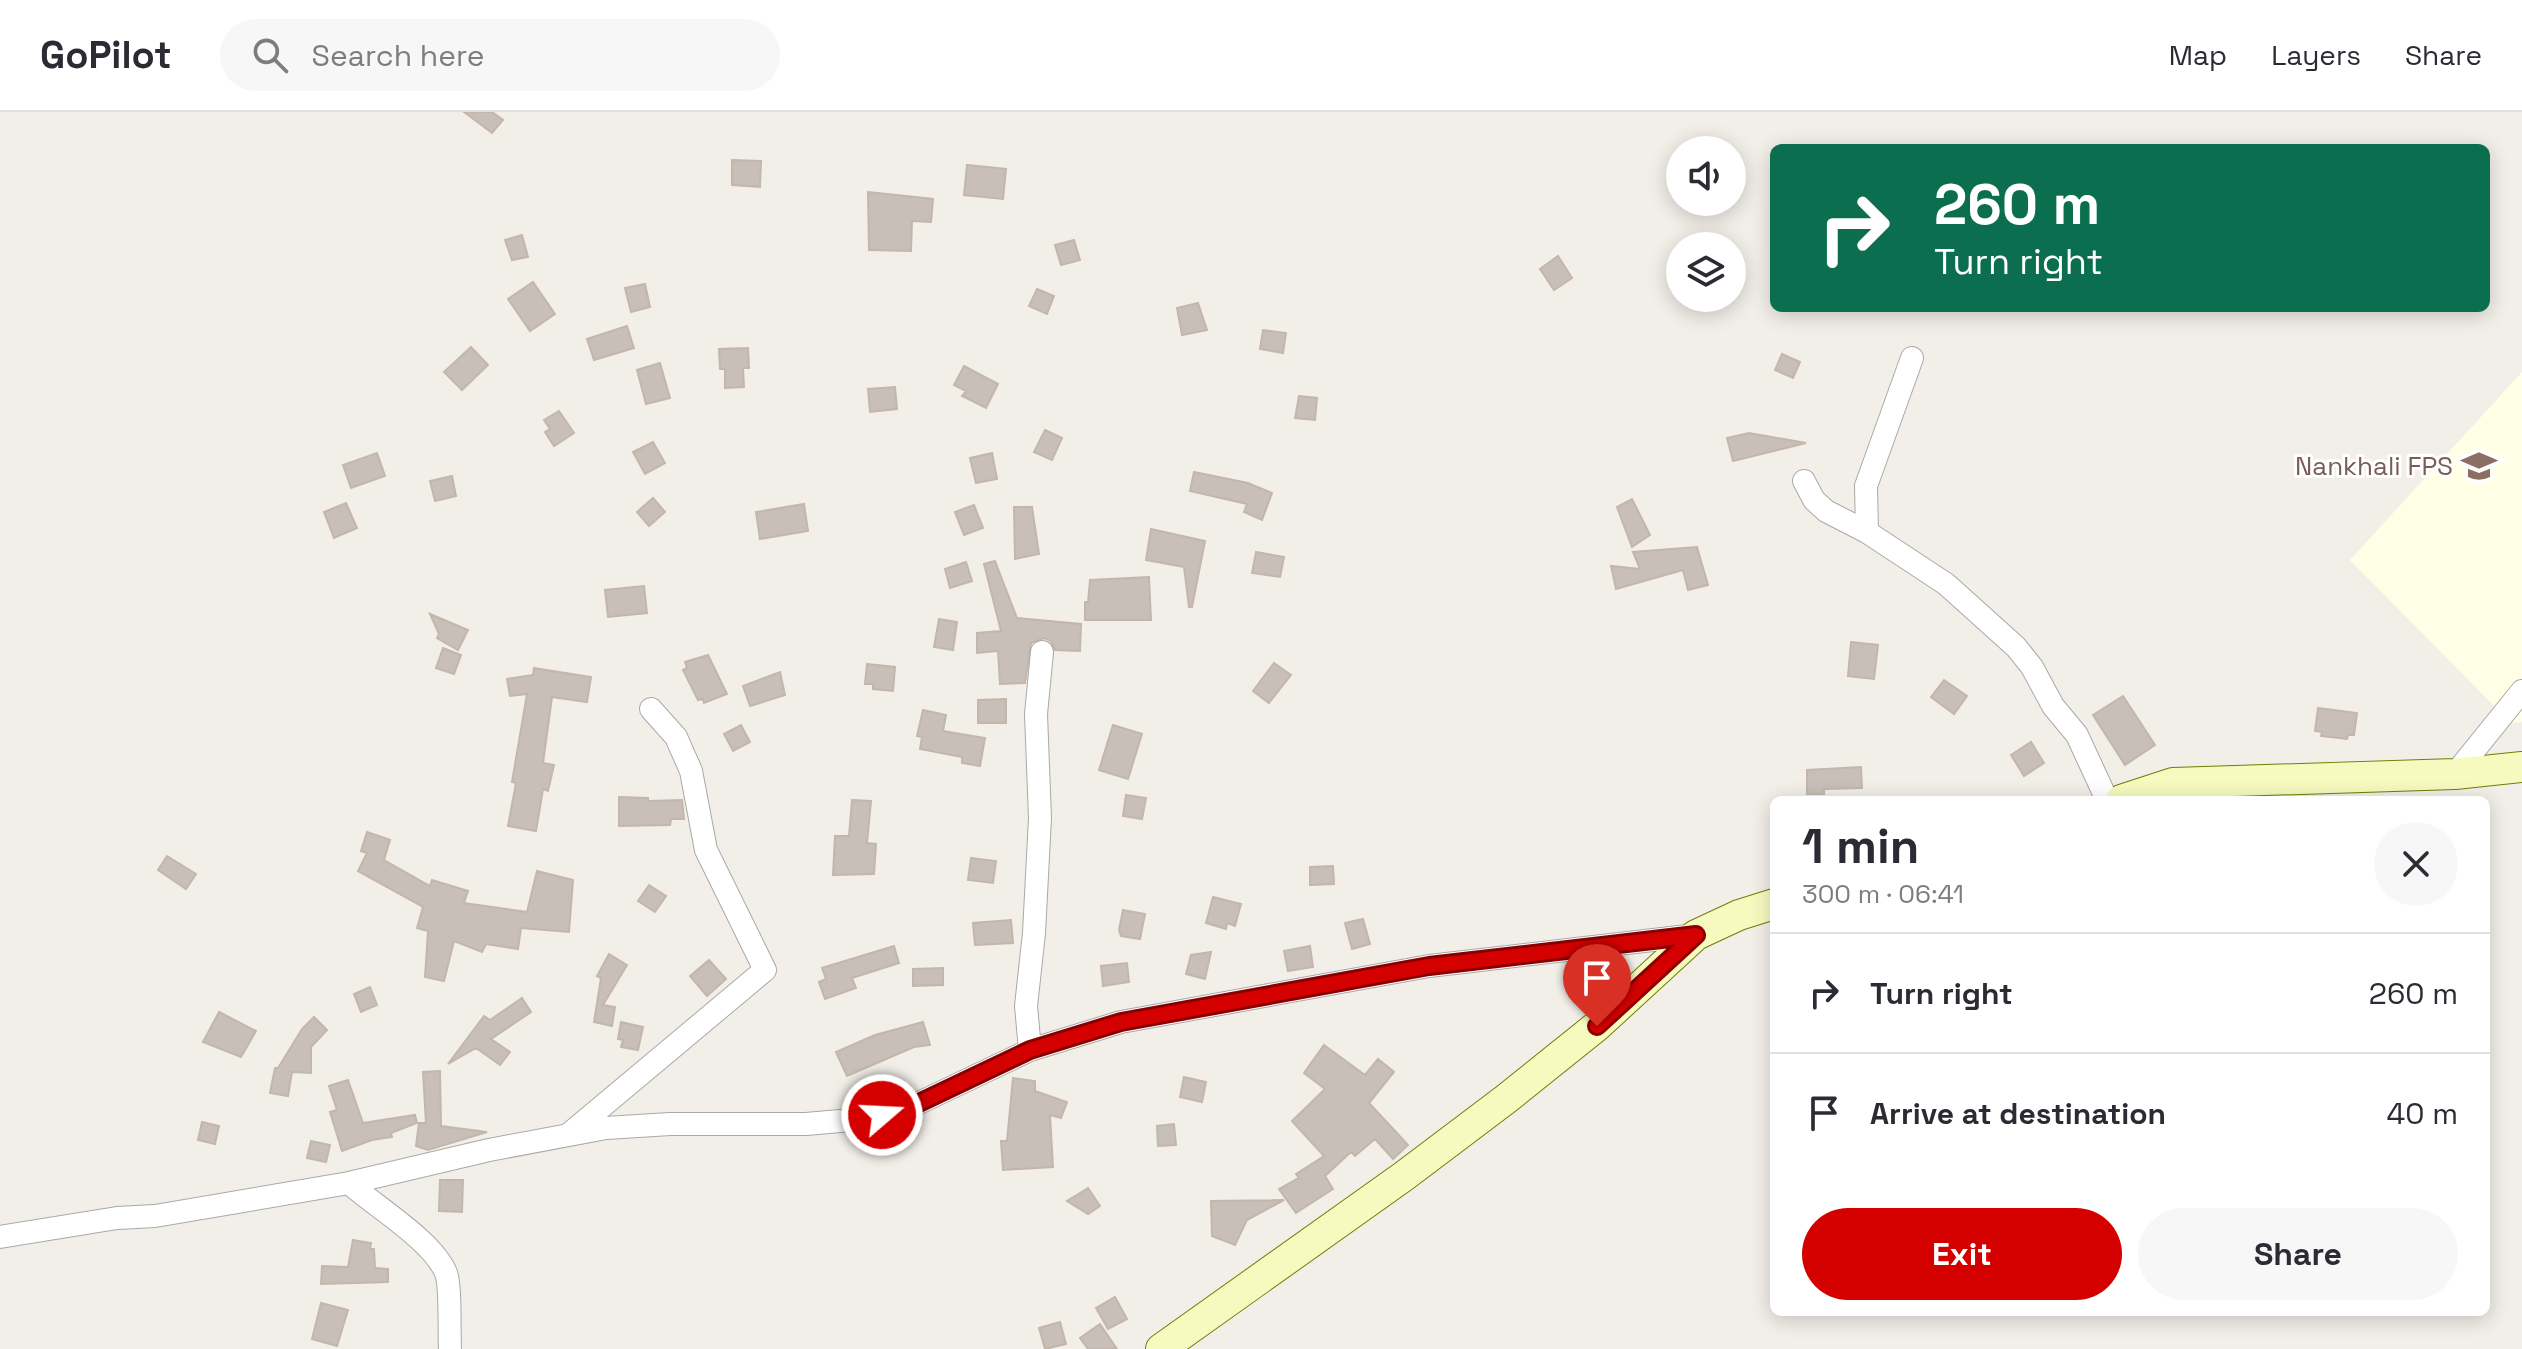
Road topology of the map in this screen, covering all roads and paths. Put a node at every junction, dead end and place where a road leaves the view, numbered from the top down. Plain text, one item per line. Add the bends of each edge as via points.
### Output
1 (1912, 358) dead end
2 (1804, 481) dead end
3 (1867, 532) junction
4 (1042, 652) dead end
5 (2522, 691) edge
6 (651, 709) dead end
7 (2522, 767) edge
8 (2455, 774) junction
9 (2105, 796) edge
10 (2133, 796) edge
11 (1770, 905) edge
12 (1696, 935) junction
13 (1030, 1050) junction
14 (567, 1136) junction
15 (349, 1183) junction
16 (0, 1237) edge
17 (450, 1349) edge
18 (1161, 1349) edge

1 - 3 street via 1866,486
2 - 3 street via 1826,511
3 - 9 street via 1946,584 2016,647 2077,735
4 - 13 street via 1036,714 1039,833 1026,1006
5 - 8 street
6 - 14 street via 676,737 706,850 765,970
7 - 8 street
8 - 10 street via 2173,783
11 - 12 street
12 - 13 street via 1429,966 1281,991 1121,1022
12 - 18 street via 1597,1026 1506,1099
13 - 14 street via 900,1112 863,1119 670,1124
14 - 15 street
15 - 16 street
15 - 17 street via 414,1232 446,1273

